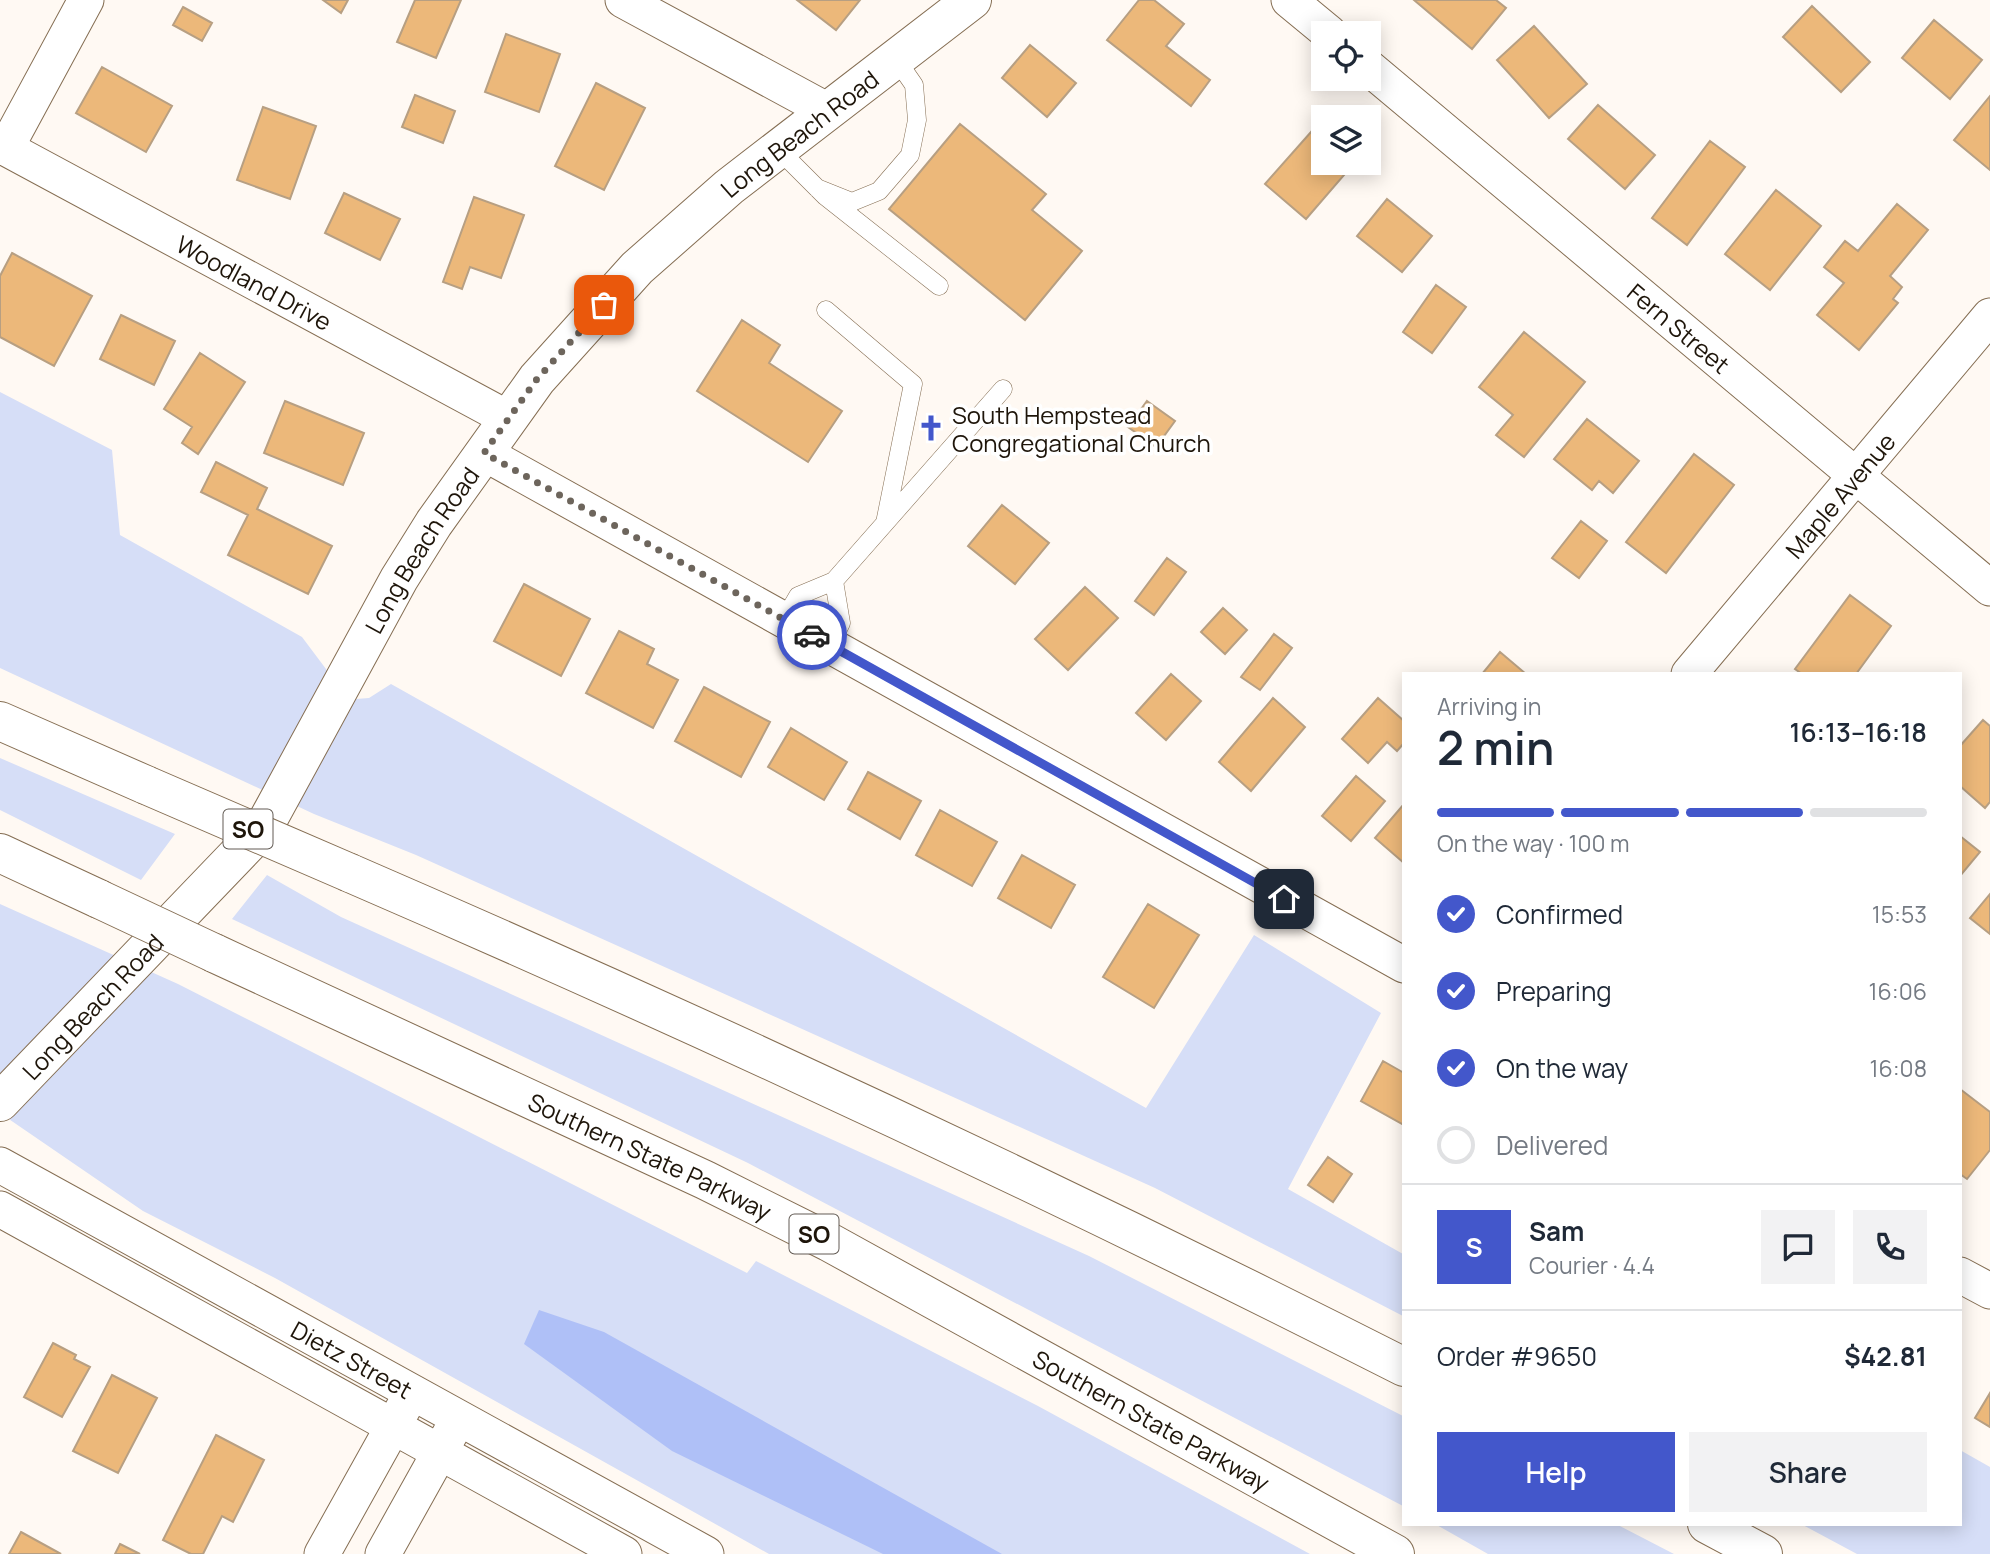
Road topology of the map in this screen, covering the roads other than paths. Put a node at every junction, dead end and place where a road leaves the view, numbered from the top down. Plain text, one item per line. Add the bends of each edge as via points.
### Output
1 (86, 0) edge
2 (622, 0) edge
3 (972, 0) edge
4 (1289, 0) edge
5 (1314, 21) edge
6 (896, 59) junction
7 (1381, 78) edge
8 (828, 111) junction
9 (3, 147) edge
10 (778, 149) junction
11 (817, 187) junction
12 (939, 286) dead end
13 (827, 310) dead end
14 (1990, 316) edge
15 (1003, 389) dead end
16 (509, 419) junction
17 (484, 453) junction
18 (1856, 475) junction
19 (885, 523) junction
20 (834, 581) junction
21 (1990, 588) edge
22 (784, 620) junction
23 (830, 645) junction
24 (1691, 672) edge
25 (0, 721) edge
26 (0, 853) edge
27 (1402, 964) edge
28 (0, 1102) edge
29 (0, 1165) edge
30 (0, 1209) edge
31 (1962, 1276) edge
32 (1990, 1292) edge
33 (1402, 1366) edge
34 (412, 1393) junction
35 (459, 1418) junction
36 (393, 1426) junction
37 (441, 1451) junction
38 (1711, 1526) edge
39 (322, 1554) edge
40 (383, 1554) edge
41 (624, 1554) edge
42 (706, 1554) edge
43 (1395, 1554) edge
44 (1763, 1554) edge

1 - 9 street
2 - 8 street
3 - 6 main road, Long Beach Road
4 - 5 street
6 - 8 main road, Long Beach Road
6 - 11 lane via 914,85 917,120 910,155 879,191 852,202
7 - 18 street, Fern Street
8 - 10 main road, Long Beach Road
9 - 16 street, Woodland Drive
10 - 11 lane
10 - 16 main road, Long Beach Road via 637,268 537,379
11 - 12 lane
13 - 19 lane via 913,384
14 - 18 street, Maple Avenue
15 - 19 lane
16 - 17 main road, Long Beach Road
17 - 22 street
17 - 28 main road, Long Beach Road via 398,579 264,827
18 - 21 street, Fern Street
18 - 24 street, Maple Avenue
19 - 20 lane
20 - 22 lane via 798,596
20 - 23 lane via 841,623
22 - 23 street
23 - 27 street
25 - 33 main road, SO, bridge via 570,968 827,1085
26 - 43 main road, Southern State Parkway / SO, bridge via 776,1215
29 - 34 street, Dietz Street
30 - 36 street, Dietz Street
31 - 32 street
34 - 35 street, Dietz Street
34 - 36 street
35 - 37 street
35 - 42 street, Dietz Street
36 - 37 street, Dietz Street
36 - 39 street
37 - 40 street
37 - 41 street, Dietz Street
38 - 44 main road

